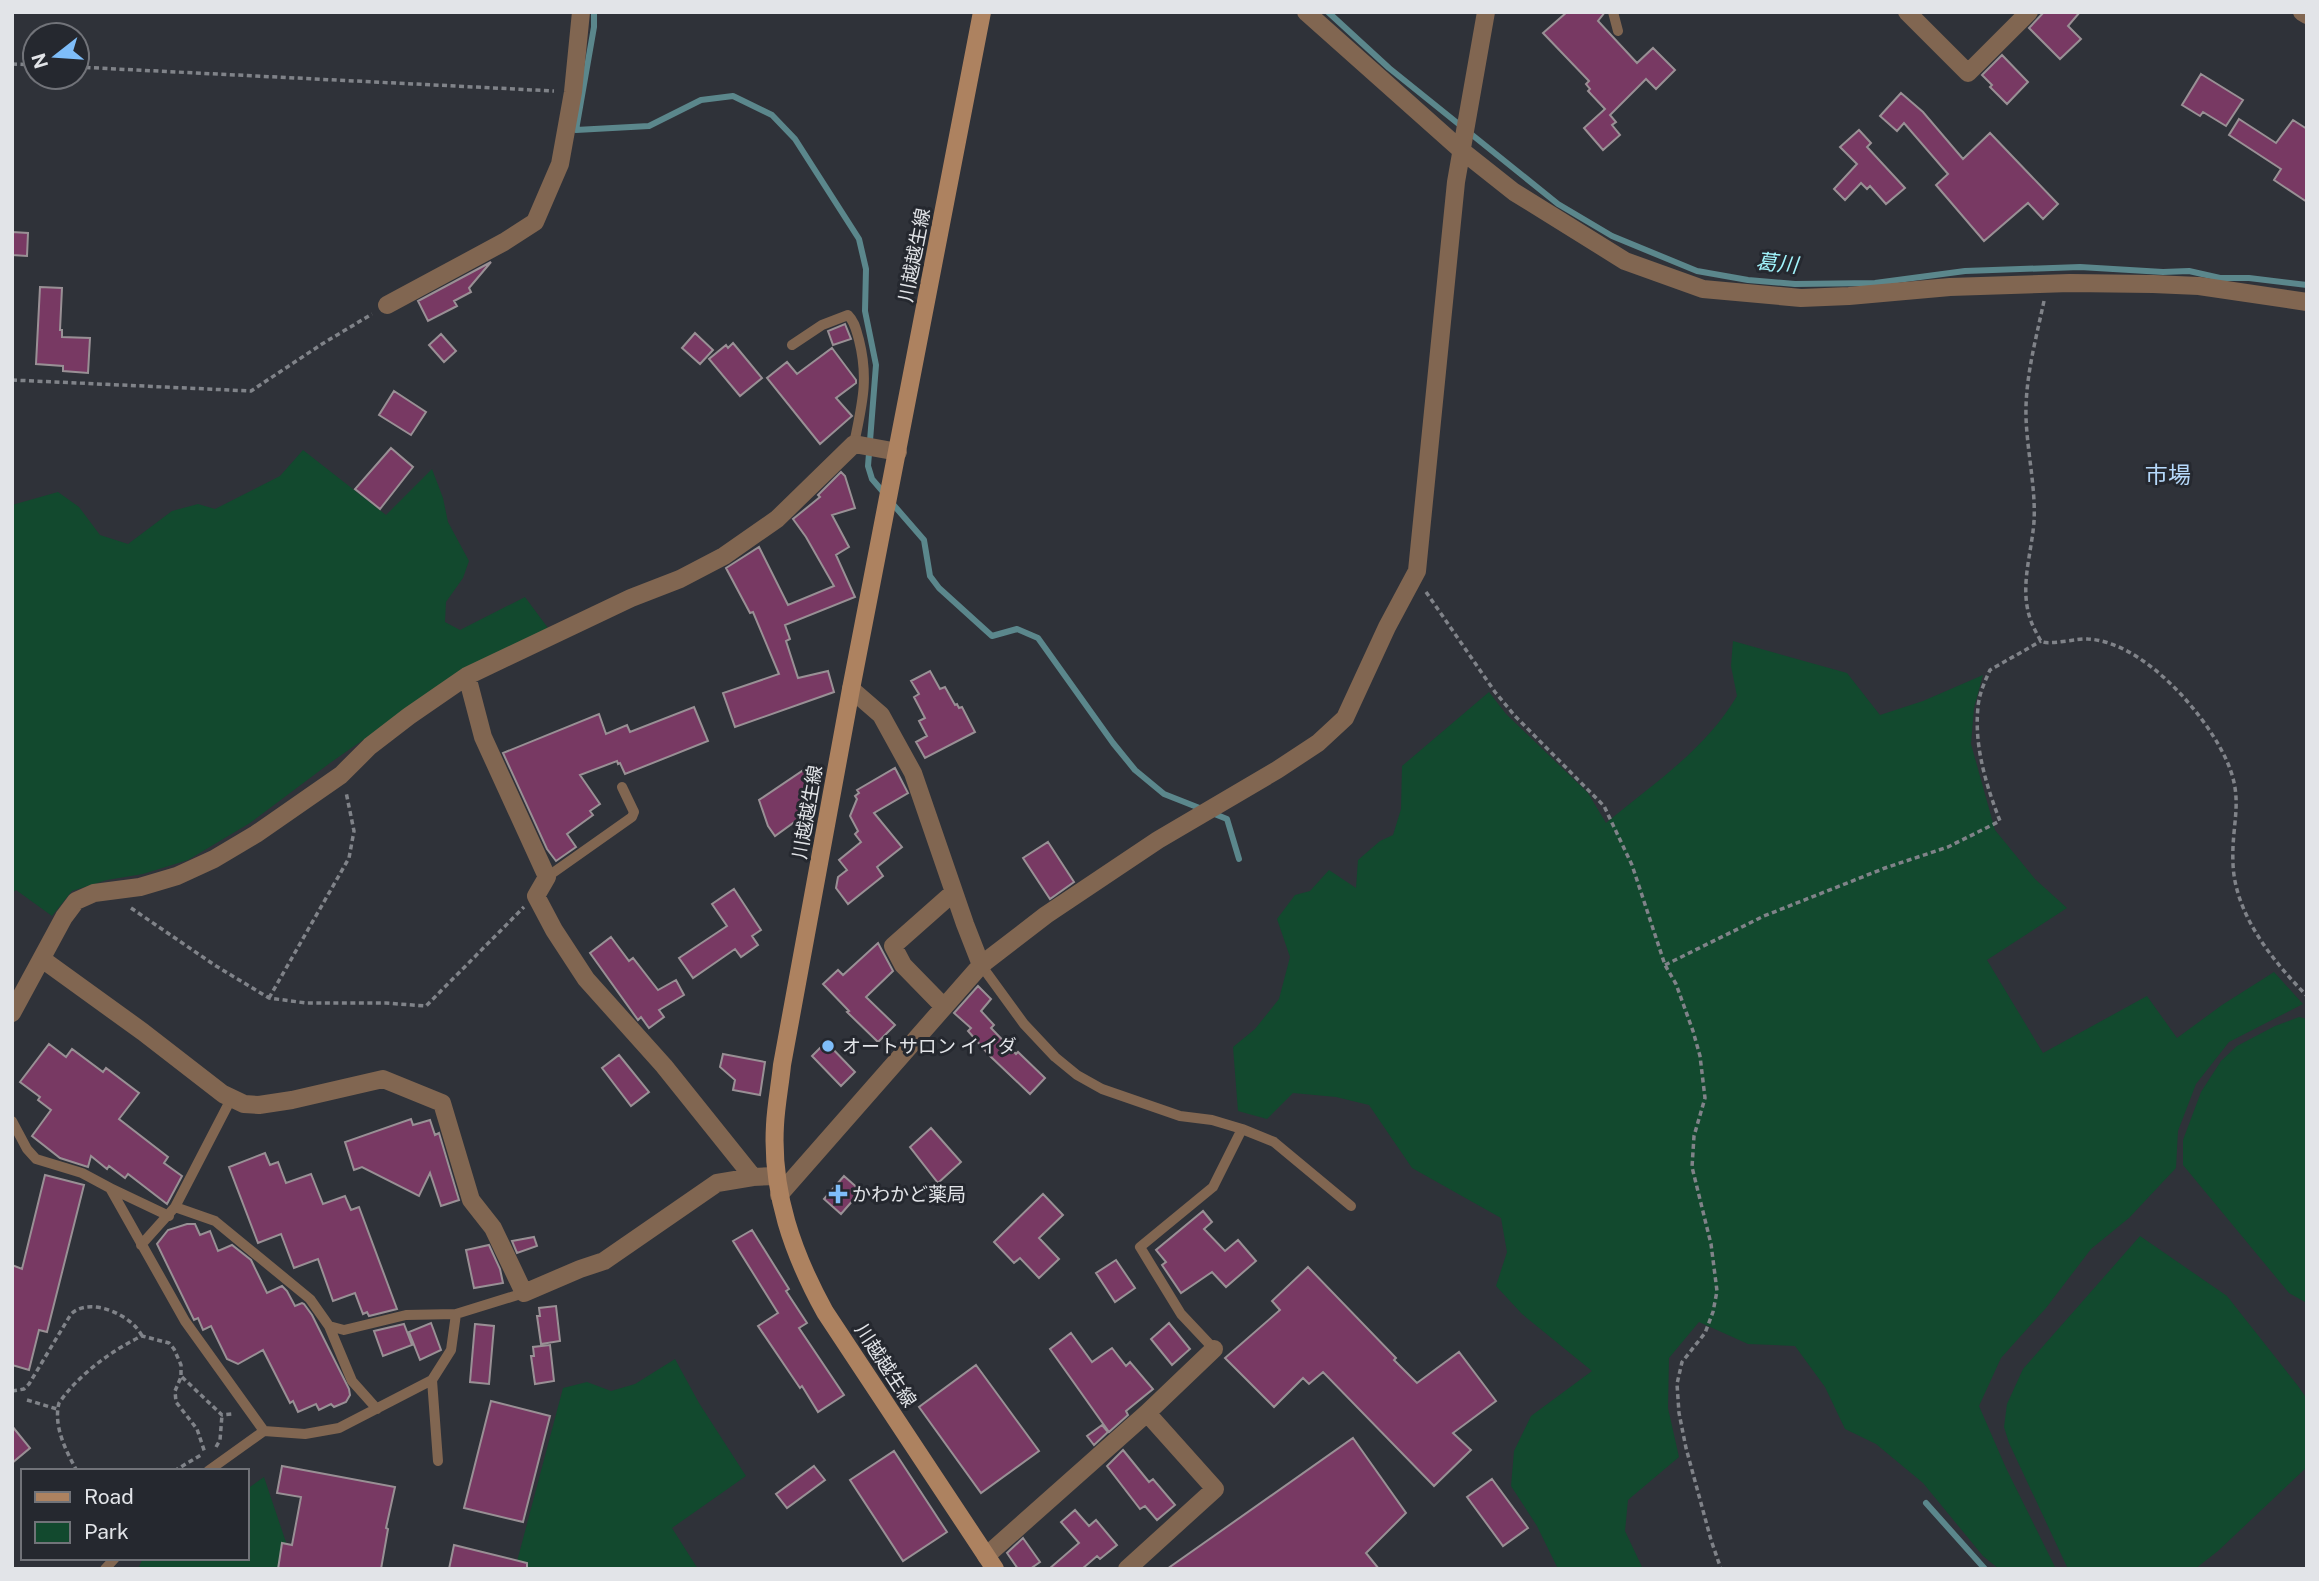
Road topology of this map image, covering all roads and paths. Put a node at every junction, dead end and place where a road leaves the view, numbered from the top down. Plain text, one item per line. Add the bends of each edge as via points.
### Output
1 (581, 12) edge
2 (982, 12) edge
3 (1306, 12) edge
4 (1486, 12) edge
5 (1613, 12) edge
6 (1907, 12) edge
7 (2029, 12) edge
8 (2302, 12) edge
9 (2307, 16) edge
10 (1618, 31) dead end
11 (91, 68) edge
12 (573, 92) junction
13 (1461, 150) junction
14 (2047, 283) junction
15 (2307, 302) edge
16 (387, 306) joint
17 (792, 345) dead end
18 (12, 380) edge
19 (854, 444) junction
20 (898, 452) junction
21 (1417, 571) junction
22 (2041, 641) junction
23 (467, 676) junction
24 (851, 689) junction
25 (341, 775) junction
26 (622, 787) dead end
27 (547, 877) junction
28 (106, 891) junction
29 (954, 892) junction
30 (536, 896) junction
31 (42, 959) junction
32 (981, 965) junction
33 (1665, 965) junction
34 (2307, 996) edge
35 (269, 998) junction
36 (944, 1007) junction
37 (12, 1013) edge
38 (231, 1099) junction
39 (12, 1121) edge
40 (1242, 1129) junction
41 (776, 1176) junction
42 (753, 1177) junction
43 (110, 1188) junction
44 (779, 1195) junction
45 (1351, 1206) dead end
46 (172, 1211) junction
47 (141, 1245) junction
48 (524, 1293) junction
49 (456, 1314) junction
50 (329, 1326) junction
51 (142, 1336) junction
52 (1214, 1349) joint
53 (181, 1377) junction
54 (432, 1380) junction
55 (12, 1391) edge
56 (27, 1400) dead end
57 (57, 1409) junction
58 (248, 1409) junction
59 (377, 1409) junction
60 (1147, 1412) junction
61 (222, 1415) junction
62 (264, 1431) junction
63 (205, 1453) junction
64 (438, 1461) dead end
65 (76, 1469) edge
66 (177, 1469) edge
67 (211, 1469) edge
68 (990, 1562) edge
69 (1127, 1569) edge
70 (1721, 1569) edge

1 - 12 street
2 - 20 main road, 川越越生線
3 - 13 street
4 - 13 street
5 - 10 lane
6 - 7 street via 1968,73
8 - 9 street
11 - 12 path
12 - 16 street via 560,164 535,222
13 - 14 street via 1514,191 1625,261 1703,289 1801,298
13 - 21 street
14 - 15 street via 2199,286
14 - 22 path via 2026,414 2034,521 2026,598
16 - 18 path via 251,391
17 - 19 lane via 822,325 848,315 854,321 865,364 865,386
19 - 20 street
19 - 23 street via 777,519 723,556
20 - 24 main road, 川越越生線
21 - 32 street via 1345,718 1318,743 1148,847
21 - 33 path via 1429,599 1494,692 1604,806 1632,865
22 - 33 path via 1990,670 1978,706 1986,785 2000,821 1948,846 1764,916
22 - 34 path via 2085,639 2114,644 2161,675 2198,713 2235,779 2233,867 2237,891 2261,941
23 - 25 street via 370,746
23 - 27 street via 483,737
24 - 29 street via 881,715 901,748
24 - 41 main road, 川越越生線 via 782,1065 775,1126
25 - 28 street via 197,869 140,887
25 - 35 path via 354,831 349,858
26 - 27 lane via 632,817
27 - 30 street
28 - 31 street via 76,901
28 - 35 path
29 - 32 street
29 - 36 street via 893,946 904,965
30 - 35 path via 426,1006
30 - 42 street via 586,979 664,1066
31 - 37 street
31 - 38 street
32 - 36 street
32 - 40 lane via 1024,1024 1077,1075 1102,1090 1180,1116
33 - 70 path via 1693,1031 1704,1077 1705,1098 1694,1136 1692,1167 1717,1291 1705,1333 1682,1362 1677,1384 1689,1460
36 - 44 street
38 - 46 lane
38 - 48 street via 259,1105 383,1079 442,1104 471,1200 493,1228
39 - 43 lane via 36,1159 82,1173
40 - 45 lane via 1274,1142
40 - 52 lane via 1213,1187 1140,1247 1181,1314
41 - 42 street
41 - 44 main road, 川越越生線
42 - 48 street via 717,1183 604,1261
43 - 46 lane
43 - 47 lane
44 - 68 main road, 川越越生線 via 792,1242 825,1312
46 - 47 lane
46 - 50 lane via 215,1221 310,1299
47 - 58 lane via 185,1321
48 - 49 lane
49 - 50 lane via 406,1315 344,1330
49 - 54 lane via 452,1350
50 - 59 lane via 352,1381
51 - 53 path via 169,1343 181,1365
51 - 55 path via 125,1316 77,1308 29,1384
51 - 57 path via 80,1379
52 - 60 street
53 - 61 path
53 - 63 path via 176,1402 197,1429
54 - 59 lane
54 - 64 lane
56 - 57 path
57 - 65 path via 58,1425
58 - 61 path
58 - 62 lane
59 - 62 lane via 339,1428 305,1434
60 - 68 street
60 - 69 street via 1216,1489
61 - 63 path via 220,1440
62 - 67 lane
63 - 66 path

